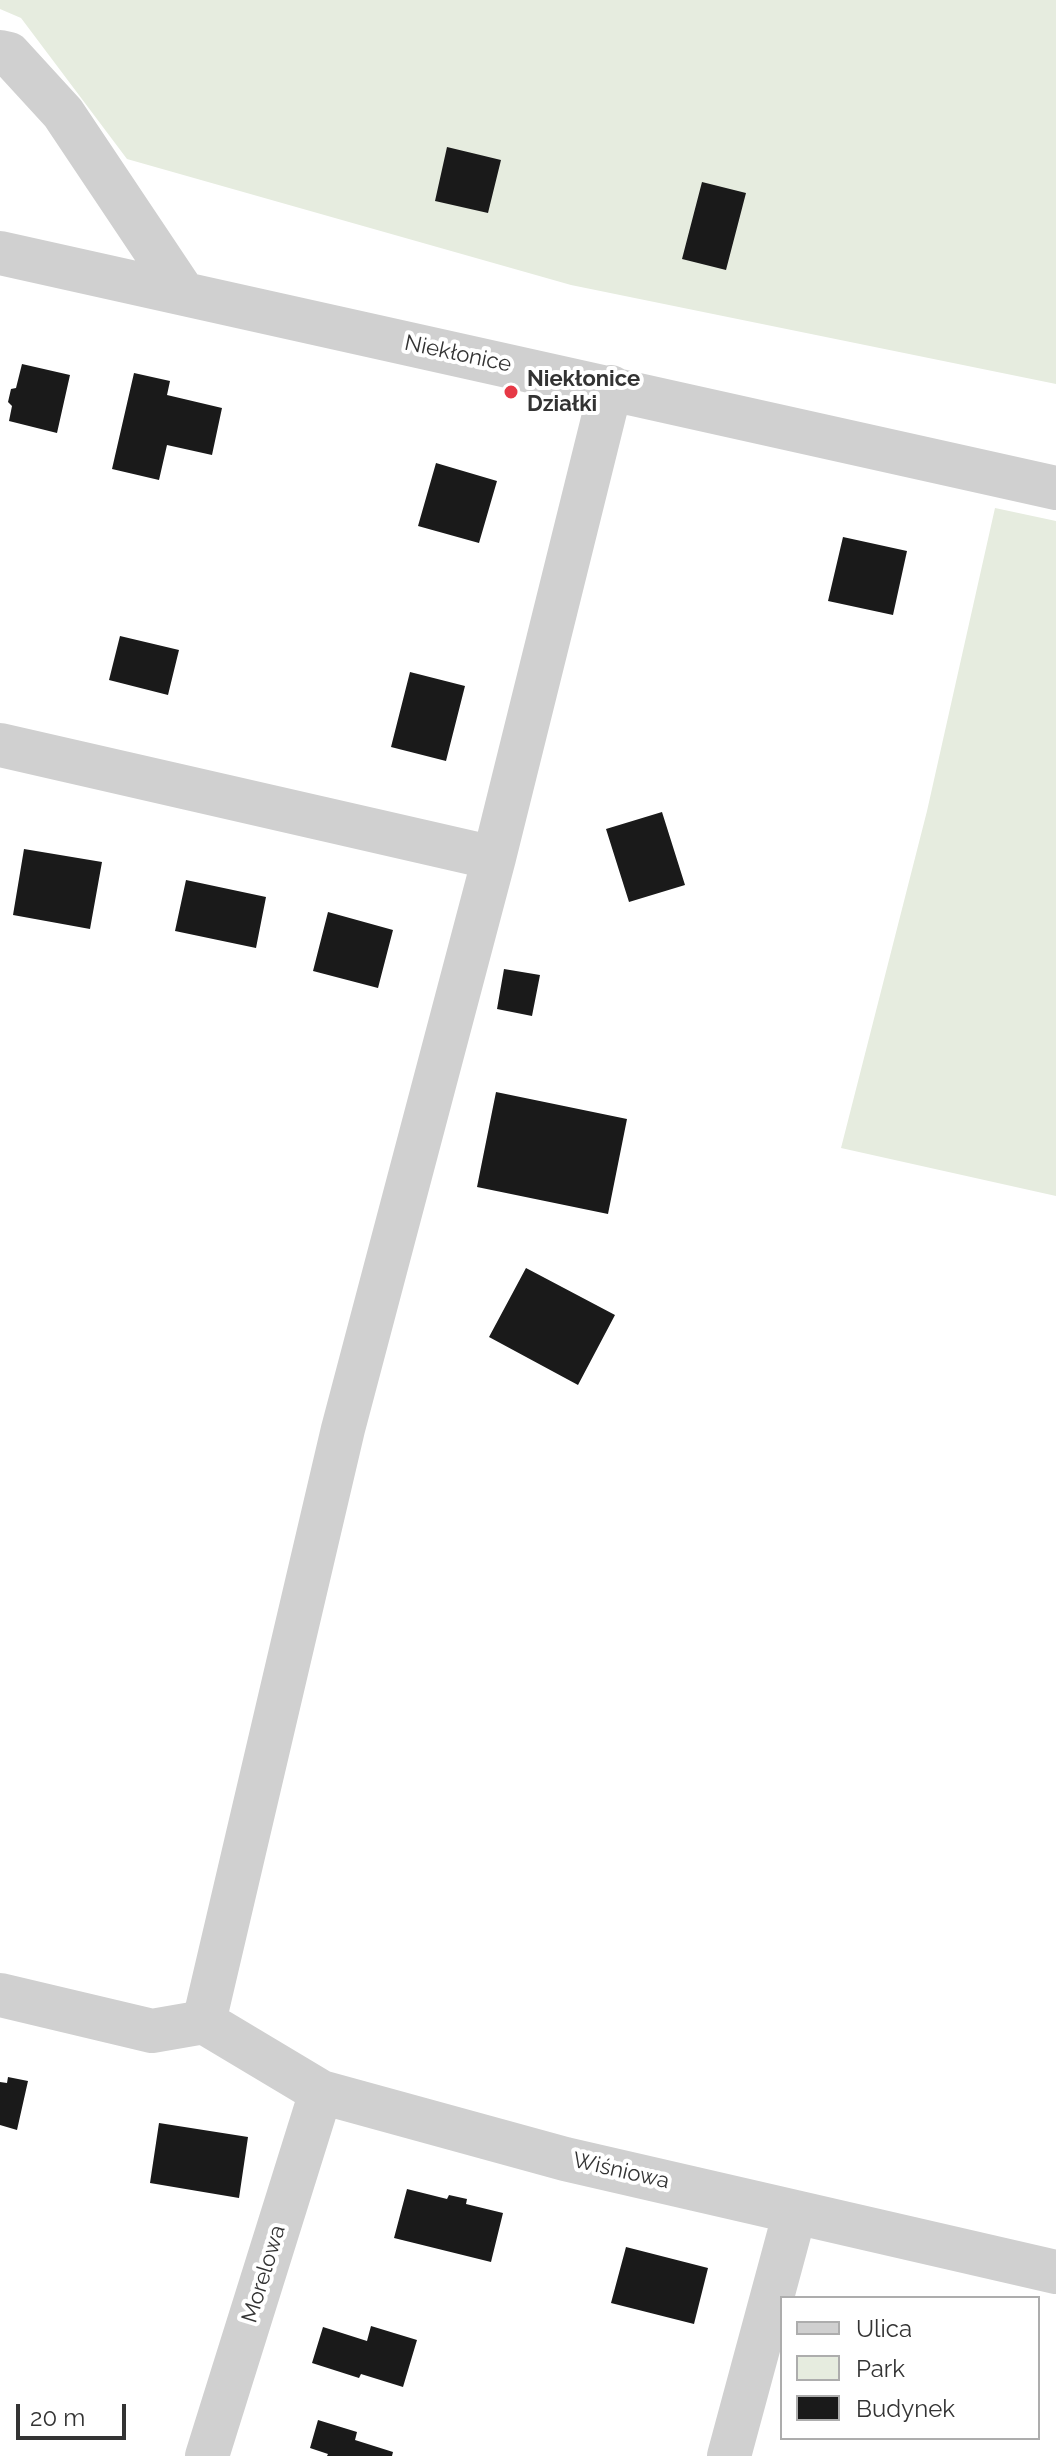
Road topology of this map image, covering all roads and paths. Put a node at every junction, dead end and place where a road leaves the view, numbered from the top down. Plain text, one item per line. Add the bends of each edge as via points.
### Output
1 (0, 52) edge
2 (0, 253) edge
3 (184, 294) junction
4 (611, 387) junction
5 (1055, 483) edge
6 (0, 745) edge
7 (494, 858) junction
8 (0, 1995) edge
9 (204, 2022) junction
10 (321, 2092) junction
11 (795, 2212) junction
12 (1056, 2272) edge
13 (207, 2456) edge
14 (729, 2456) edge

1 - 3 street via 9,54 63,113
2 - 3 street, Niekłonice
3 - 4 street, Niekłonice
4 - 5 street, Niekłonice
4 - 7 street
6 - 7 street
7 - 9 street via 343,1429
8 - 9 street via 152,2031
9 - 10 street, Wiśniowa
10 - 11 street, Wiśniowa via 565,2159
10 - 13 street, Morelowa
11 - 12 street, Wiśniowa
11 - 14 street

